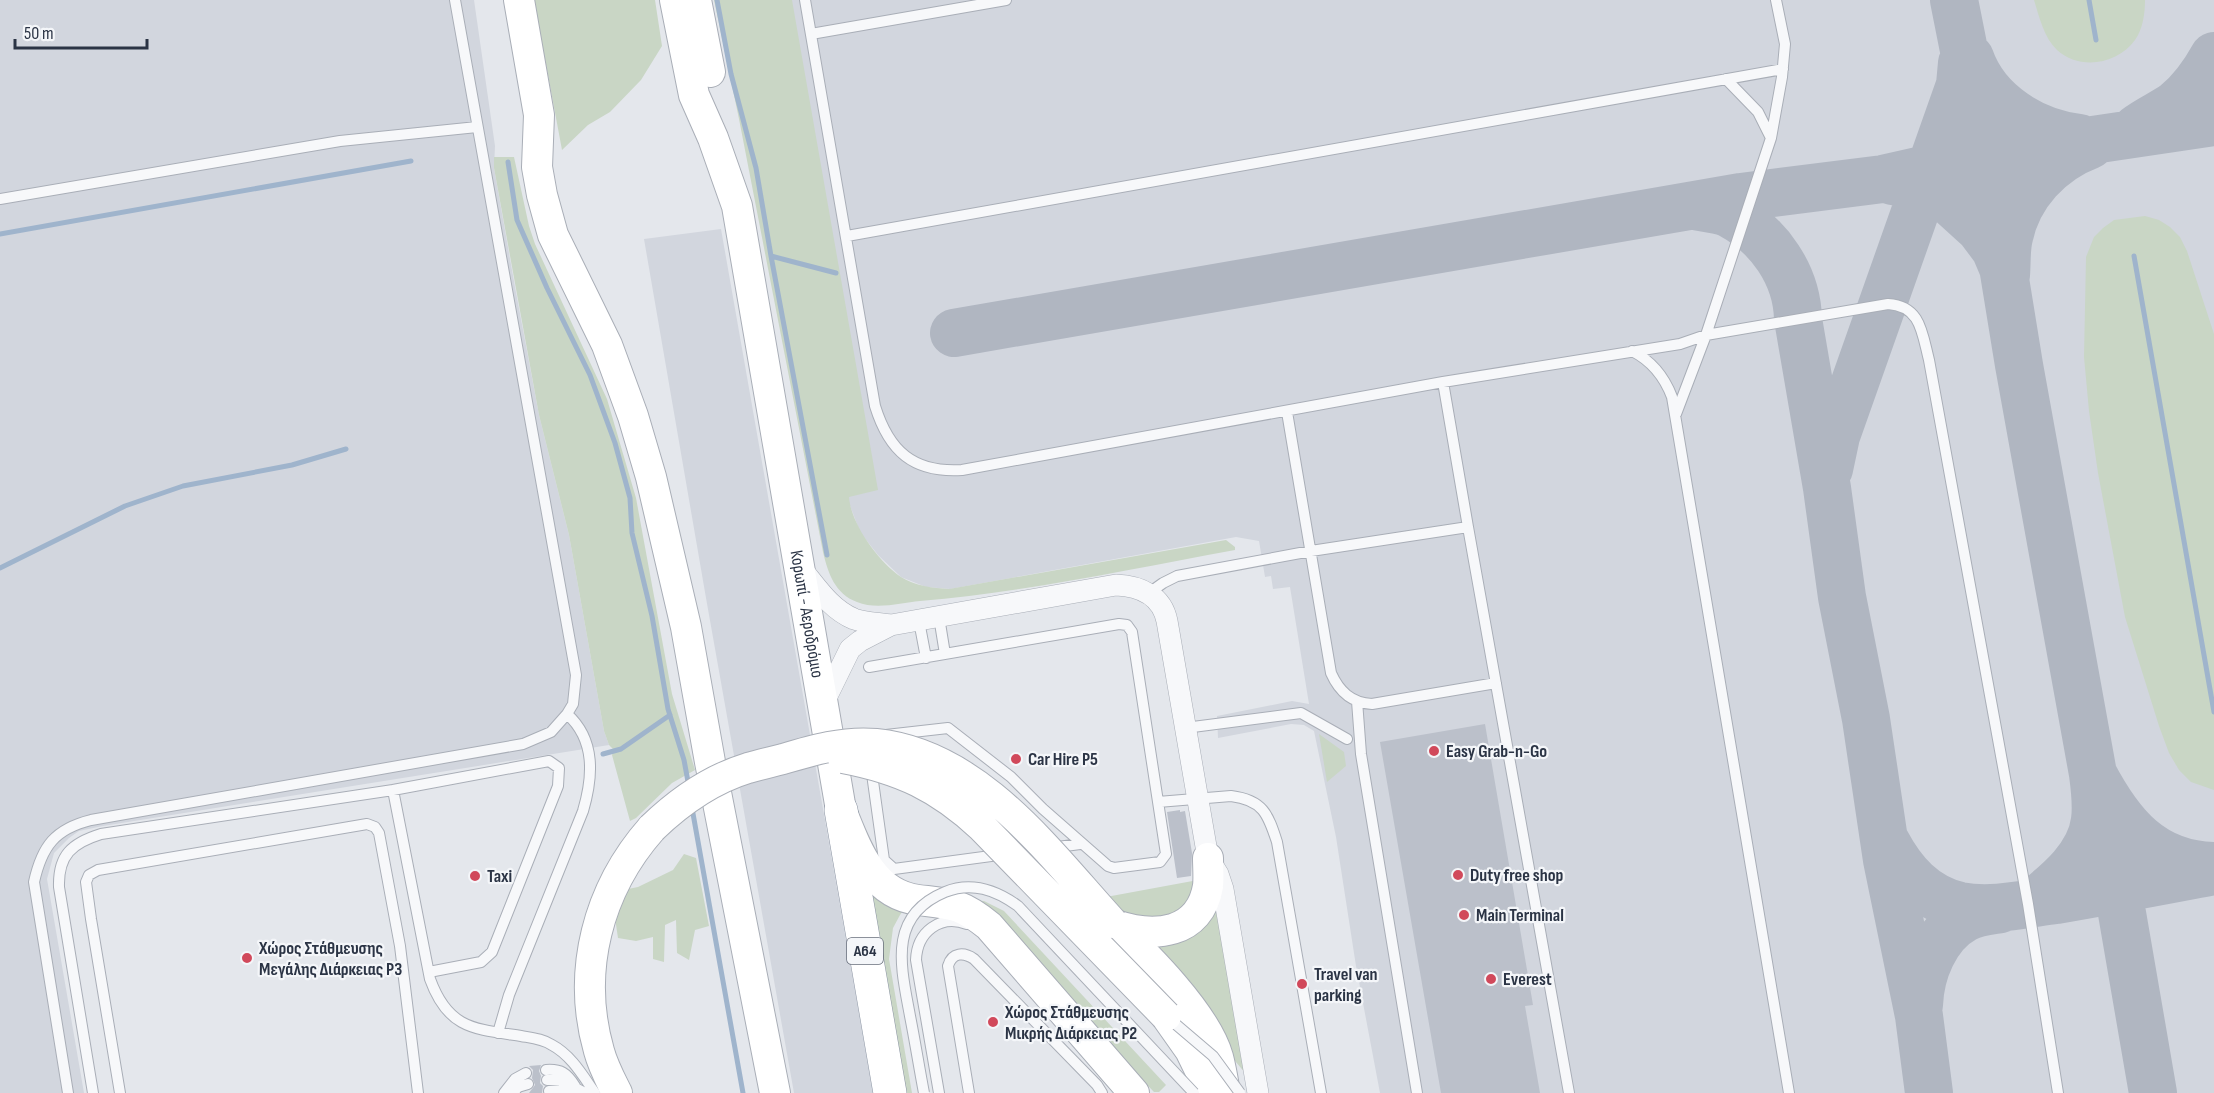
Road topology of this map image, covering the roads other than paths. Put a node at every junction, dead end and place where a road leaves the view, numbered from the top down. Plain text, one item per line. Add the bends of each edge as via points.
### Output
1 (455, 0) edge
2 (498, 0) edge
3 (519, 0) edge
4 (675, 0) edge
5 (696, 0) edge
6 (805, 0) edge
7 (1006, 0) edge
8 (1776, 0) edge
9 (811, 34) junction
10 (1783, 69) junction
11 (1726, 79) junction
12 (477, 127) junction
13 (713, 138) junction
14 (1771, 138) junction
15 (537, 167) junction
16 (0, 199) edge
17 (847, 236) junction
18 (1706, 335) junction
19 (1632, 350) junction
20 (1443, 382) junction
21 (1287, 412) junction
22 (1675, 415) junction
23 (1468, 527) junction
24 (1311, 551) junction
25 (799, 566) junction
26 (1149, 593) junction
27 (929, 619) junction
28 (891, 625) junction
29 (945, 654) junction
30 (926, 658) junction
31 (869, 667) dead end
32 (1496, 683) junction
33 (1357, 701) junction
34 (823, 704) junction
35 (567, 714) junction
36 (1185, 728) junction
37 (1347, 739) dead end
38 (777, 761) junction
39 (393, 790) junction
40 (1197, 798) junction
41 (1158, 802) junction
42 (841, 810) junction
43 (1080, 844) junction
44 (1208, 858) junction
45 (1114, 924) junction
46 (1026, 971) junction
47 (429, 972) junction
48 (1166, 1016) junction
49 (498, 1033) junction
50 (1126, 1091) edge
51 (578, 1092) edge
52 (68, 1093) edge
53 (93, 1093) edge
54 (120, 1093) edge
55 (418, 1093) edge
56 (504, 1093) edge
57 (513, 1093) edge
58 (595, 1093) edge
59 (617, 1093) edge
60 (775, 1093) edge
61 (890, 1093) edge
62 (924, 1093) edge
63 (939, 1093) edge
64 (969, 1093) edge
65 (1194, 1093) edge
66 (1211, 1093) edge
67 (1225, 1093) edge
68 (1240, 1093) edge
69 (1258, 1093) edge
70 (1321, 1093) edge
71 (1417, 1093) edge
72 (1569, 1093) edge
73 (1789, 1093) edge
74 (2058, 1093) edge

1 - 12 lane
2 - 15 street via 519,124
3 - 15 street via 538,115
4 - 13 street, Κορωπί - Αεροδρόμιο via 694,95
5 - 13 street via 713,88
6 - 9 lane
7 - 9 lane
8 - 10 lane via 1785,44
9 - 17 lane
10 - 11 lane
10 - 14 lane
11 - 14 lane via 1758,112
11 - 17 lane
12 - 16 lane via 340,141
12 - 35 lane via 576,675 573,704
13 - 25 street, Κορωπί - Αεροδρόμιο via 737,206
14 - 18 lane
15 - 60 street via 553,235 607,345 651,477 686,627
17 - 21 lane via 880,423 901,454 923,466 962,470
18 - 19 lane via 1680,344
18 - 22 lane
18 - 74 lane via 1888,304 1909,309 1920,326 2028,904
19 - 20 lane
19 - 22 lane via 1647,359 1666,382
20 - 21 lane
20 - 23 lane
21 - 24 lane
22 - 73 lane
23 - 24 lane
23 - 32 lane
24 - 26 lane via 1177,576
24 - 33 lane via 1330,673 1340,690
25 - 28 street via 830,604 843,613 856,620
25 - 34 street, Κορωπί - Αεροδρόμιο
26 - 27 street via 1131,585 1116,585
26 - 36 street via 1165,614
27 - 28 street
27 - 29 lane
27 - 30 lane
28 - 34 street via 850,650
29 - 30 lane
29 - 41 lane via 1127,625 1132,632
30 - 31 lane
32 - 33 lane via 1372,704
32 - 72 lane
33 - 71 lane via 1361,754
34 - 42 street, Κορωπί - Αεροδρόμιο
35 - 49 lane via 583,731 589,748 590,789 509,995
35 - 52 lane via 551,732 523,744 91,820 60,832 42,854 34,882
36 - 37 lane via 1301,713
36 - 40 street
38 - 45 street, bridge via 845,744 900,748 935,760 975,782 1017,819
38 - 48 street, bridge via 809,757 852,760 903,773 932,787 982,826
38 - 59 street, bridge via 746,768 689,797 652,828 623,866 608,895 597,925 589,988 592,1020 604,1065
39 - 47 lane
39 - 47 lane via 549,761 559,768 558,786 492,952 481,962
39 - 53 lane via 101,834 72,848 58,874 59,887
40 - 41 lane
40 - 44 street
40 - 70 lane via 1243,798 1268,816
41 - 43 lane via 1166,854 1160,862 1114,868
42 - 46 street via 861,857 877,879 915,899 958,905 973,913 989,926
42 - 61 highway, Κορωπί - Αεροδρόμιο / Α64
43 - 43 lane via 1011,777 948,728 882,735 868,747 884,860 894,869
44 - 45 street via 1208,886 1196,913 1187,922 1174,930 1146,933
44 - 69 street via 1223,889
45 - 67 street via 1201,1022 1218,1056
46 - 50 street
46 - 63 lane via 961,922 946,921 925,932 916,949 916,960
47 - 49 lane via 437,999 449,1014 462,1024
48 - 66 street, bridge via 1190,1050
48 - 68 lane, bridge via 1213,1056
49 - 58 lane via 537,1039 559,1048
50 - 64 lane via 1070,1057 974,959 961,954 954,956 948,966
51 - 51 lane via 547,1081 558,1069 568,1075
54 - 55 lane via 91,919 86,882 89,875 99,870 367,824 379,833 400,946
56 - 57 lane via 515,1079 527,1078
62 - 65 lane, bridge via 900,962 903,936 926,903 947,891 969,887 992,890 1018,906

